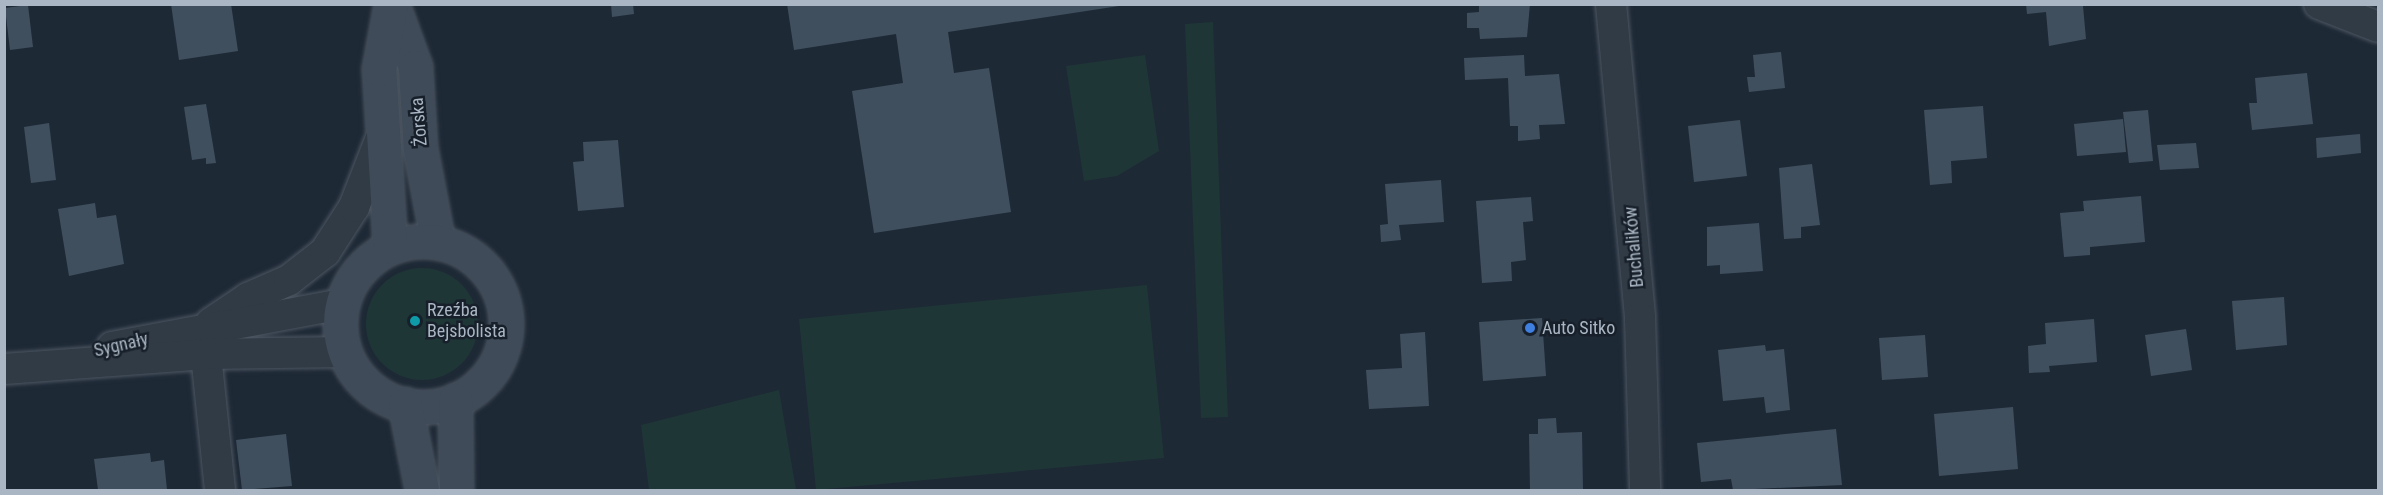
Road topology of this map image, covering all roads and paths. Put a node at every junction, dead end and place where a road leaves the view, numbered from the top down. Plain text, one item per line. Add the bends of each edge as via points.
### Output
1 (392, 4) edge
2 (1611, 4) edge
3 (2319, 4) edge
4 (2379, 27) edge
5 (384, 130) junction
6 (438, 242) junction
7 (390, 248) junction
8 (342, 304) junction
9 (205, 341) junction
10 (345, 352) junction
11 (4, 369) edge
12 (455, 400) junction
13 (405, 404) junction
14 (220, 490) edge
15 (422, 490) edge
16 (456, 490) edge
17 (1645, 490) edge

1 - 5 main road, Żorska via 379,69
1 - 6 main road, Żorska via 415,67 420,148
2 - 17 street, Buchalików via 1640,318
3 - 4 street
5 - 7 main road, Żorska
5 - 9 street, Żorska via 341,230 313,262
6 - 7 main road
6 - 12 main road via 483,268 506,315 494,366 478,386
7 - 8 main road via 354,276
8 - 9 street, Sygnały
8 - 10 main road
9 - 10 street, Sygnały
9 - 11 street, Sygnały
9 - 14 street
10 - 13 main road via 368,386
12 - 13 main road
12 - 16 main road
13 - 15 main road

